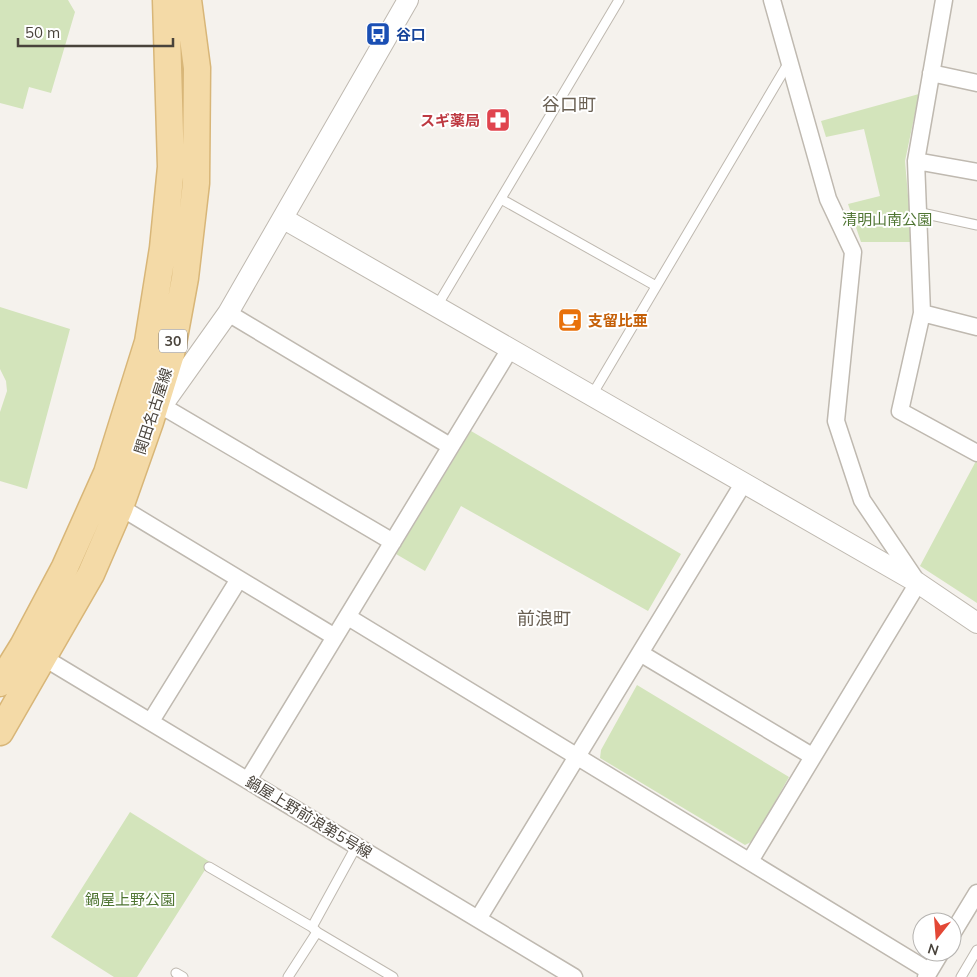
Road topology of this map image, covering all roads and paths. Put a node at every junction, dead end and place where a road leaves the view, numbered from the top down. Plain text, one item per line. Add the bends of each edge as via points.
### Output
1 (166, 0) edge
2 (188, 0) edge
3 (408, 0) edge
4 (619, 0) edge
5 (772, 0) edge
6 (944, 0) edge
7 (789, 62) junction
8 (931, 73) junction
9 (977, 83) edge
10 (916, 161) junction
11 (977, 172) edge
12 (501, 199) junction
13 (917, 212) junction
14 (284, 219) junction
15 (977, 225) edge
16 (656, 286) junction
17 (437, 306) junction
18 (922, 313) junction
19 (228, 314) junction
20 (977, 328) edge
21 (510, 349) junction
22 (592, 395) junction
23 (156, 414) junction
24 (123, 421) junction
25 (450, 446) junction
26 (977, 453) edge
27 (743, 484) junction
28 (120, 507) junction
29 (393, 542) junction
30 (239, 579) junction
31 (918, 583) junction
32 (348, 617) junction
33 (977, 623) edge
34 (335, 637) junction
35 (33, 652) junction
36 (640, 653) junction
37 (0, 683) edge
38 (151, 721) junction
39 (0, 732) edge
40 (578, 756) junction
41 (812, 756) junction
42 (248, 780) junction
43 (357, 845) junction
44 (750, 861) junction
45 (209, 867) dead end
46 (977, 893) edge
47 (962, 918) edge
48 (478, 919) junction
49 (314, 929) junction
50 (977, 950) edge
51 (935, 962) edge
52 (928, 974) edge
53 (962, 974) edge
54 (288, 977) edge
55 (393, 977) edge
56 (574, 977) edge
57 (974, 977) edge

1 - 24 main road, 関田名古屋線 / 30 via 171,167 163,248 148,342
2 - 23 main road, 関田名古屋線 / 30 via 197,68 196,183 185,278
3 - 14 street
4 - 12 lane
5 - 7 street
6 - 8 street
7 - 16 lane
7 - 31 street via 828,199 853,252 836,421 862,500
8 - 9 street
8 - 10 street
10 - 11 street
10 - 13 street
12 - 16 lane
12 - 17 lane
13 - 15 lane
13 - 18 street
14 - 17 street
14 - 19 street
16 - 22 lane
17 - 21 street
18 - 20 street
18 - 26 street via 900,412
19 - 23 street
19 - 25 street
21 - 22 street
21 - 25 street
22 - 27 street
23 - 24 street
23 - 28 main road, 関田名古屋線 / 30
23 - 29 street
24 - 35 main road, 関田名古屋線 / 30 via 107,473 65,567
25 - 29 street
27 - 31 street
27 - 36 street
28 - 30 street
28 - 35 main road, 関田名古屋線 / 30 via 91,574
29 - 32 street
30 - 34 street
30 - 38 street
31 - 33 street
31 - 41 street
32 - 34 street
32 - 40 street
34 - 42 street
35 - 37 main road, 関田名古屋線 / 30
35 - 38 street, 鍋屋上野前浪第5号線
35 - 39 main road, 関田名古屋線 / 30
36 - 40 street
36 - 41 street
38 - 42 street, 鍋屋上野前浪第5号線
40 - 44 street
40 - 48 street
41 - 44 street
42 - 43 street, 鍋屋上野前浪第5号線
43 - 48 street, 鍋屋上野前浪第5号線
43 - 49 lane
44 - 52 street
45 - 49 lane
46 - 47 street
48 - 56 street, 鍋屋上野前浪第5号線
49 - 54 lane
49 - 55 lane
50 - 53 lane
51 - 52 street
53 - 57 lane

